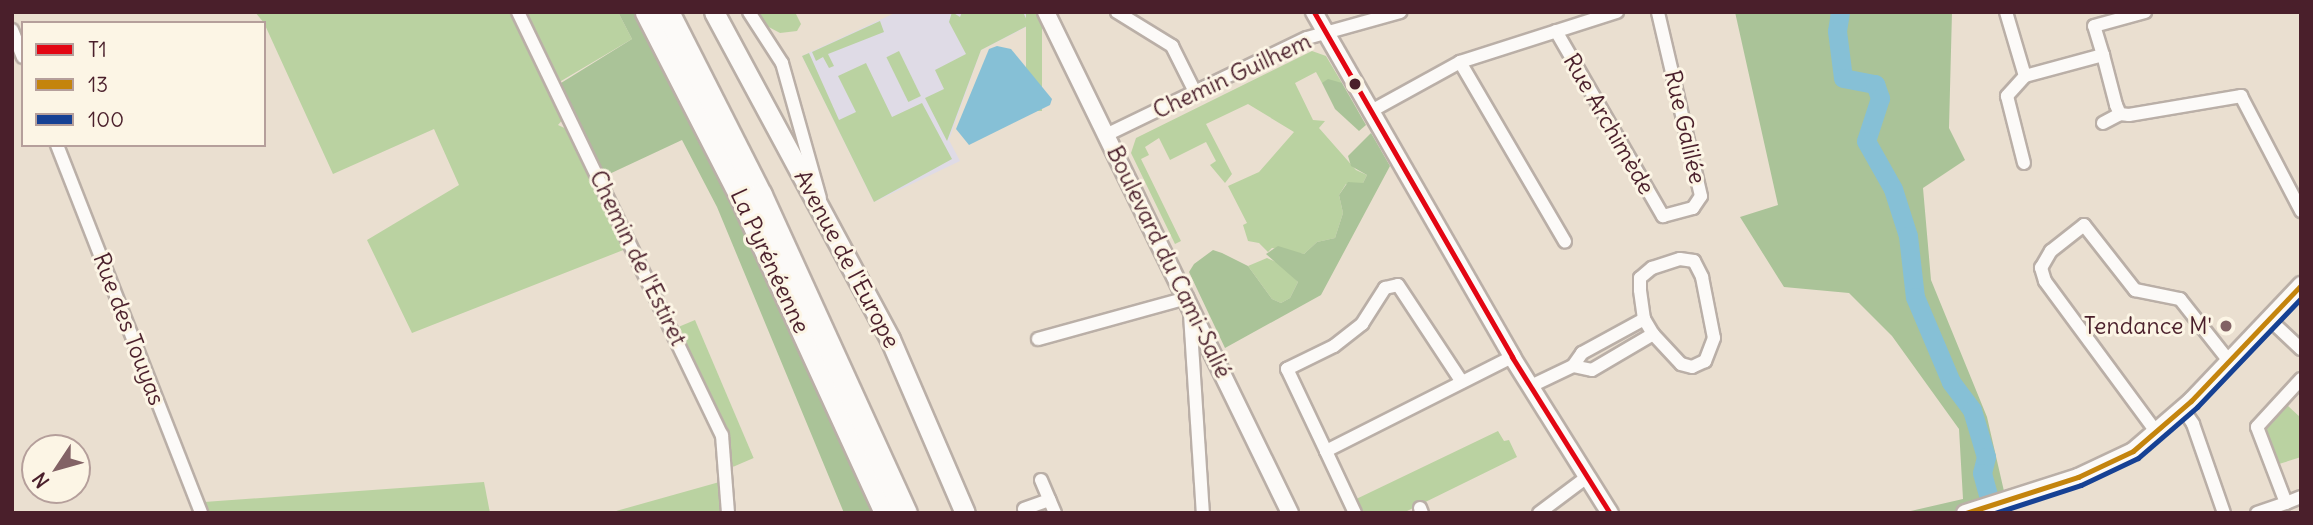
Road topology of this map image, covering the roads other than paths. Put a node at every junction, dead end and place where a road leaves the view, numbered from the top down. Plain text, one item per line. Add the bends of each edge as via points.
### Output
1 (518, 12) edge
2 (647, 12) edge
3 (667, 12) edge
4 (714, 12) edge
5 (749, 12) edge
6 (1046, 12) edge
7 (1117, 12) edge
8 (1314, 12) edge
9 (1401, 12) edge
10 (1617, 12) edge
11 (1658, 12) edge
12 (2006, 12) edge
13 (2144, 12) edge
14 (12, 30) edge
15 (1556, 32) junction
16 (1326, 33) junction
17 (21, 52) edge
18 (2103, 55) junction
19 (1460, 62) junction
20 (2025, 76) junction
21 (1195, 92) junction
22 (1371, 111) junction
23 (2120, 114) junction
24 (2103, 123) dead end
25 (1106, 135) junction
26 (58, 147) edge
27 (2024, 163) dead end
28 (2301, 211) edge
29 (824, 215) junction
30 (1663, 216) joint
31 (1565, 242) dead end
32 (2301, 285) edge
33 (1188, 301) junction
34 (2269, 318) junction
35 (1644, 319) junction
36 (1653, 334) junction
37 (1038, 339) dead end
38 (2301, 349) edge
39 (1512, 356) junction
40 (2229, 361) junction
41 (1573, 366) junction
42 (2301, 379) edge
43 (1462, 382) junction
44 (1531, 386) junction
45 (2183, 409) junction
46 (2157, 433) junction
47 (1326, 451) junction
48 (1587, 477) junction
49 (1041, 480) dead end
50 (2301, 497) edge
51 (2286, 503) junction
52 (1052, 507) edge
53 (1024, 509) dead end
54 (1973, 511) edge
55 (201, 513) edge
56 (728, 513) edge
57 (886, 513) edge
58 (905, 513) edge
59 (965, 513) edge
60 (1203, 513) edge
61 (1290, 513) edge
62 (1355, 513) edge
63 (1539, 513) edge
64 (1610, 513) edge
65 (2224, 513) edge
66 (2257, 513) edge

1 - 56 street, Chemin de l'Estiret via 722,435
2 - 57 highway, La Pyrénéenne via 743,200
3 - 58 highway, La Pyrénéenne via 760,195
4 - 29 main road, Avenue de l'Europe
5 - 29 street via 782,63
6 - 25 street, Boulevard du Cami-Salié
7 - 21 street via 1172,46
8 - 16 street
9 - 16 street, Chemin Guilhem
10 - 15 street
11 - 30 street, Rue Galilée via 1701,196 1693,208
12 - 20 street
13 - 18 street via 2094,26
14 - 17 street
15 - 19 street
15 - 30 street, Rue Archimède
16 - 21 street, Chemin Guilhem
16 - 22 street
18 - 20 street
18 - 23 street
19 - 22 street
19 - 31 street
20 - 27 street via 2007,96
21 - 25 street, Chemin Guilhem
22 - 39 street
23 - 24 street
23 - 28 street via 2241,96
25 - 33 street, Boulevard du Cami-Salié
26 - 55 street, Rue des Touyas
29 - 59 main road, Avenue de l'Europe via 890,339
32 - 34 street
33 - 37 street
33 - 60 street
33 - 61 street, Boulevard du Cami-Salié
34 - 38 street
34 - 40 street
35 - 36 street
35 - 36 street via 1640,278 1651,268 1680,259 1694,261 1709,308 1713,349 1705,361 1692,367 1681,364
35 - 41 street via 1582,353
36 - 41 street via 1592,370
39 - 43 street
39 - 44 street
40 - 45 street
40 - 46 street via 2180,299 2135,290 2084,225 2045,258 2041,268 2045,281
41 - 44 street
42 - 51 street via 2257,427
43 - 47 street
43 - 47 street via 1398,285 1385,288 1362,324 1334,345 1287,369
44 - 48 street
45 - 46 street
45 - 65 street via 2193,424
46 - 54 street via 2099,468
47 - 62 street
48 - 63 street
48 - 64 street
49 - 52 street
50 - 51 street
51 - 66 street
52 - 53 street

